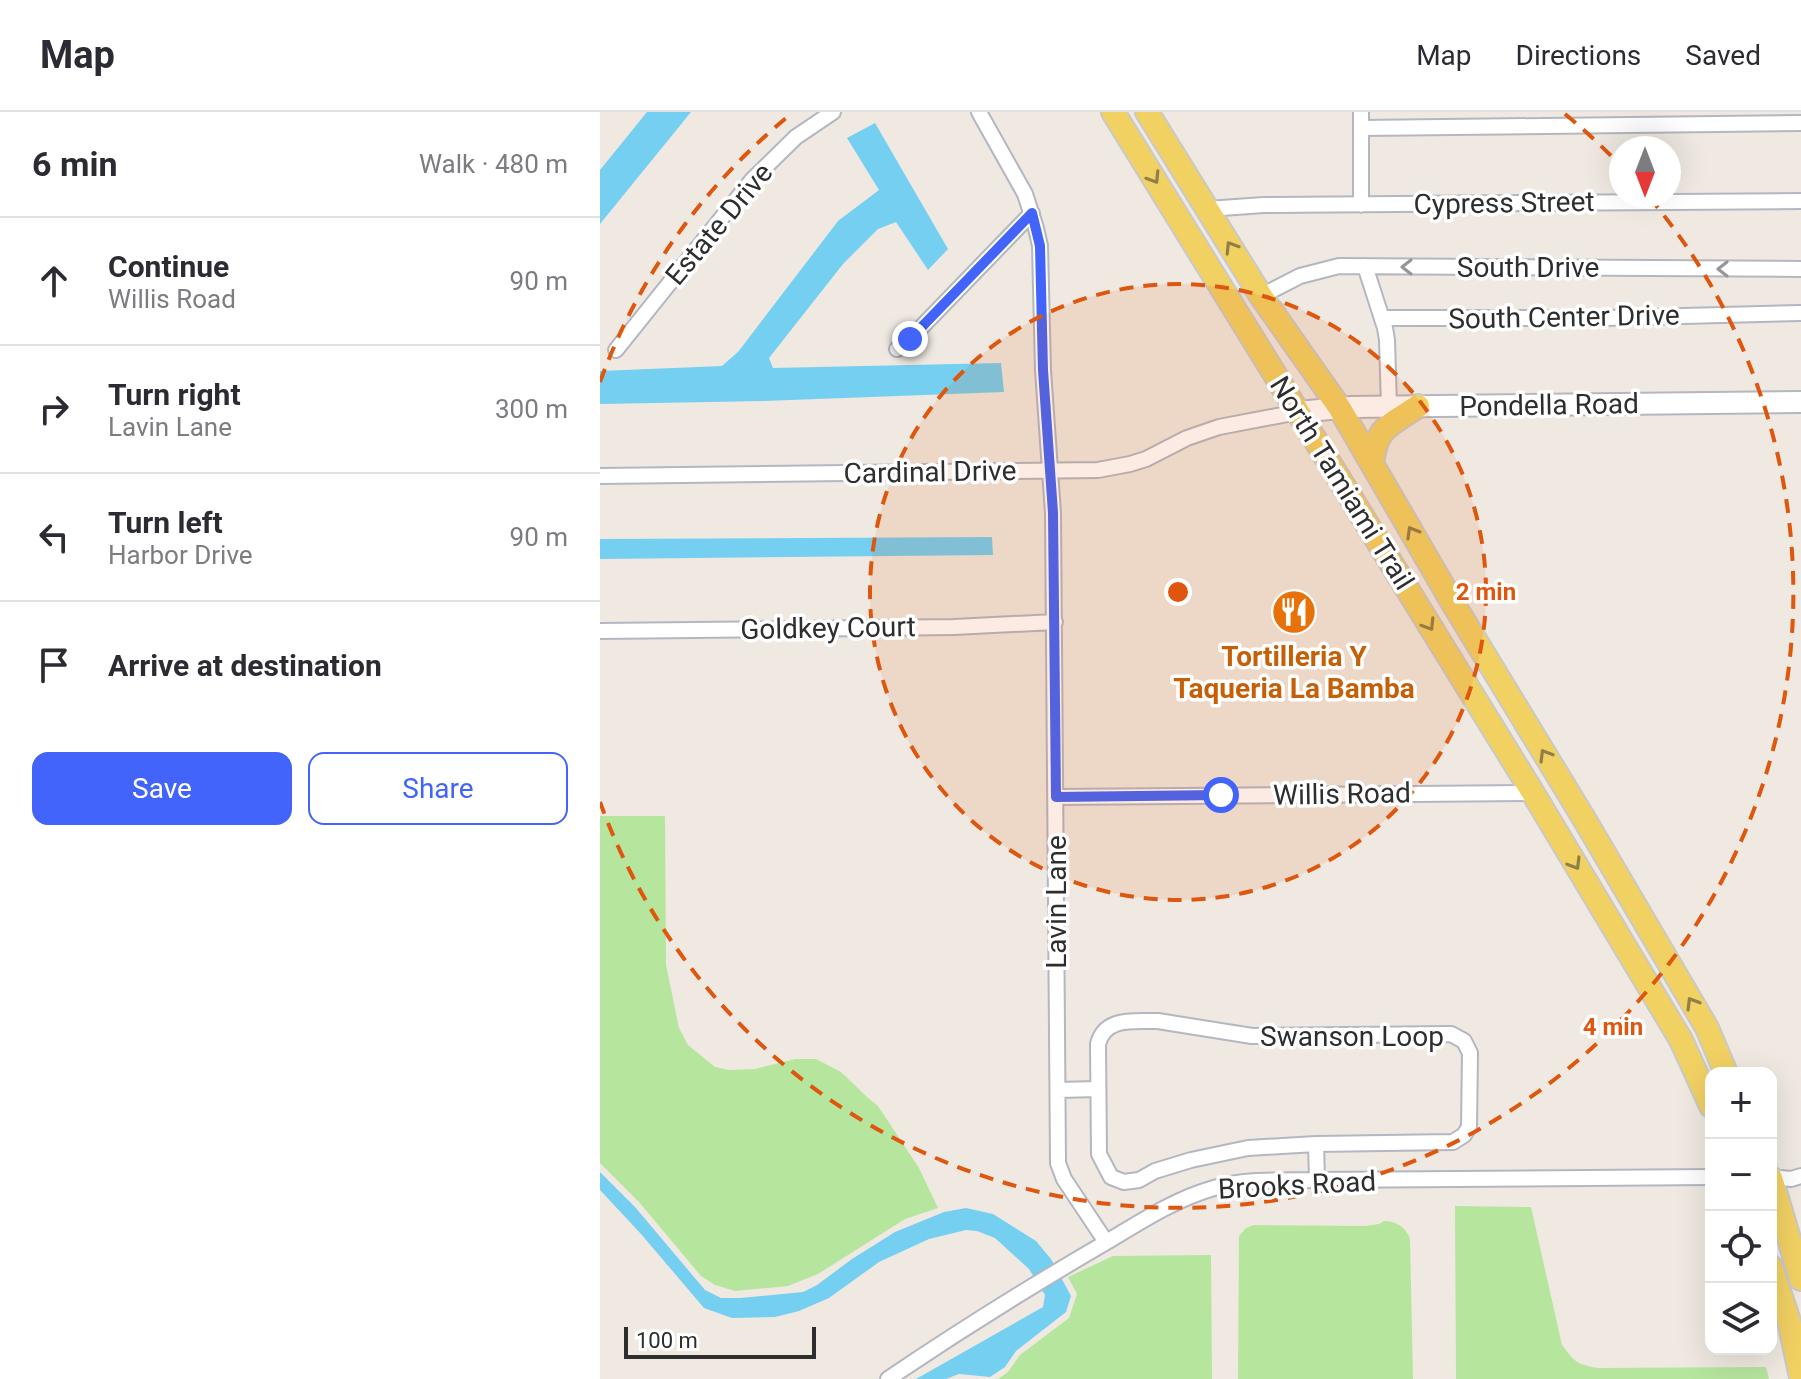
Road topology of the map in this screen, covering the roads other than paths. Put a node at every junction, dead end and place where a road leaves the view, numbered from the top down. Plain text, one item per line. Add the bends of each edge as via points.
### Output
1 (833, 112) edge
2 (979, 112) edge
3 (1113, 112) edge
4 (1147, 112) edge
5 (1361, 112) edge
6 (1801, 123) edge
7 (1361, 128) junction
8 (1801, 201) edge
9 (1361, 205) junction
10 (1207, 209) junction
11 (1032, 213) junction
12 (1365, 266) junction
13 (1801, 269) edge
14 (1261, 296) junction
15 (1801, 313) edge
16 (1382, 318) junction
17 (897, 349) dead end
18 (616, 350) dead end
19 (1801, 402) edge
20 (1418, 406) junction
21 (1339, 407) junction
22 (1389, 407) junction
23 (1298, 412) junction
24 (1372, 464) junction
25 (1051, 471) junction
26 (600, 476) edge
27 (1055, 622) junction
28 (600, 631) edge
29 (1533, 793) junction
30 (1056, 797) junction
31 (1583, 817) junction
32 (1723, 1067) edge
33 (1098, 1089) junction
34 (1058, 1090) junction
35 (1705, 1093) edge
36 (1316, 1144) junction
37 (1801, 1176) edge
38 (1705, 1177) edge
39 (1777, 1178) edge
40 (1317, 1180) junction
41 (1777, 1196) edge
42 (1776, 1211) edge
43 (1786, 1224) junction
44 (1106, 1242) junction
45 (1801, 1279) edge
46 (1776, 1283) edge
47 (1801, 1377) edge
48 (888, 1379) edge

1 - 18 street, Estate Drive via 796,137 752,180
2 - 11 street, Lavin Lane
3 -> 23 main road, North Tamiami Trail
4 - 10 main road, North Tamiami Trail
5 - 7 street
6 - 7 street
7 - 9 street
8 - 9 street, Cypress Street
9 - 10 street, Cypress Street
14 -> 10 main road, North Tamiami Trail
11 - 17 street
11 - 25 street, Lavin Lane via 1040,246
13 -> 12 street, South Drive
12 - 14 street, South Drive via 1300,276
12 - 16 street
14 - 21 main road, North Tamiami Trail
15 - 16 street, South Center Drive
16 - 22 street
19 - 20 main road, Pondella Road
20 - 22 main road, Pondella Road
20 - 24 main road via 1382,432
21 - 22 main road, Pondella Road
21 - 23 main road, Pondella Road
21 - 24 main road, North Tamiami Trail
23 - 25 street, Cardinal Drive via 1203,432 1130,464
23 -> 29 main road, North Tamiami Trail
31 -> 24 main road, North Tamiami Trail
25 - 26 street, Cardinal Drive
25 - 27 street, Lavin Lane
27 - 28 street, Goldkey Court
27 - 30 street, Lavin Lane
29 - 30 street, Willis Road
29 - 31 main road via 1558,799
29 -> 35 main road, North Tamiami Trail via 1681,1040
30 - 34 street, Lavin Lane
32 -> 31 main road, North Tamiami Trail via 1707,1028
33 - 34 street
33 - 36 street, Swanson Loop via 1099,1154 1111,1177 1124,1182 1217,1154
33 - 36 street, Swanson Loop via 1100,1035 1117,1023 1158,1021 1252,1036 1451,1034 1468,1047 1470,1118 1459,1140
34 - 44 street, Lavin Lane via 1058,1163
36 - 40 street
37 - 39 street
38 - 40 street, Brooks Road
40 - 44 street, Brooks Road via 1218,1187 1183,1199
41 - 43 main road
42 - 43 main road
43 - 45 main road
44 - 48 street, Brooks Road
46 - 47 main road

